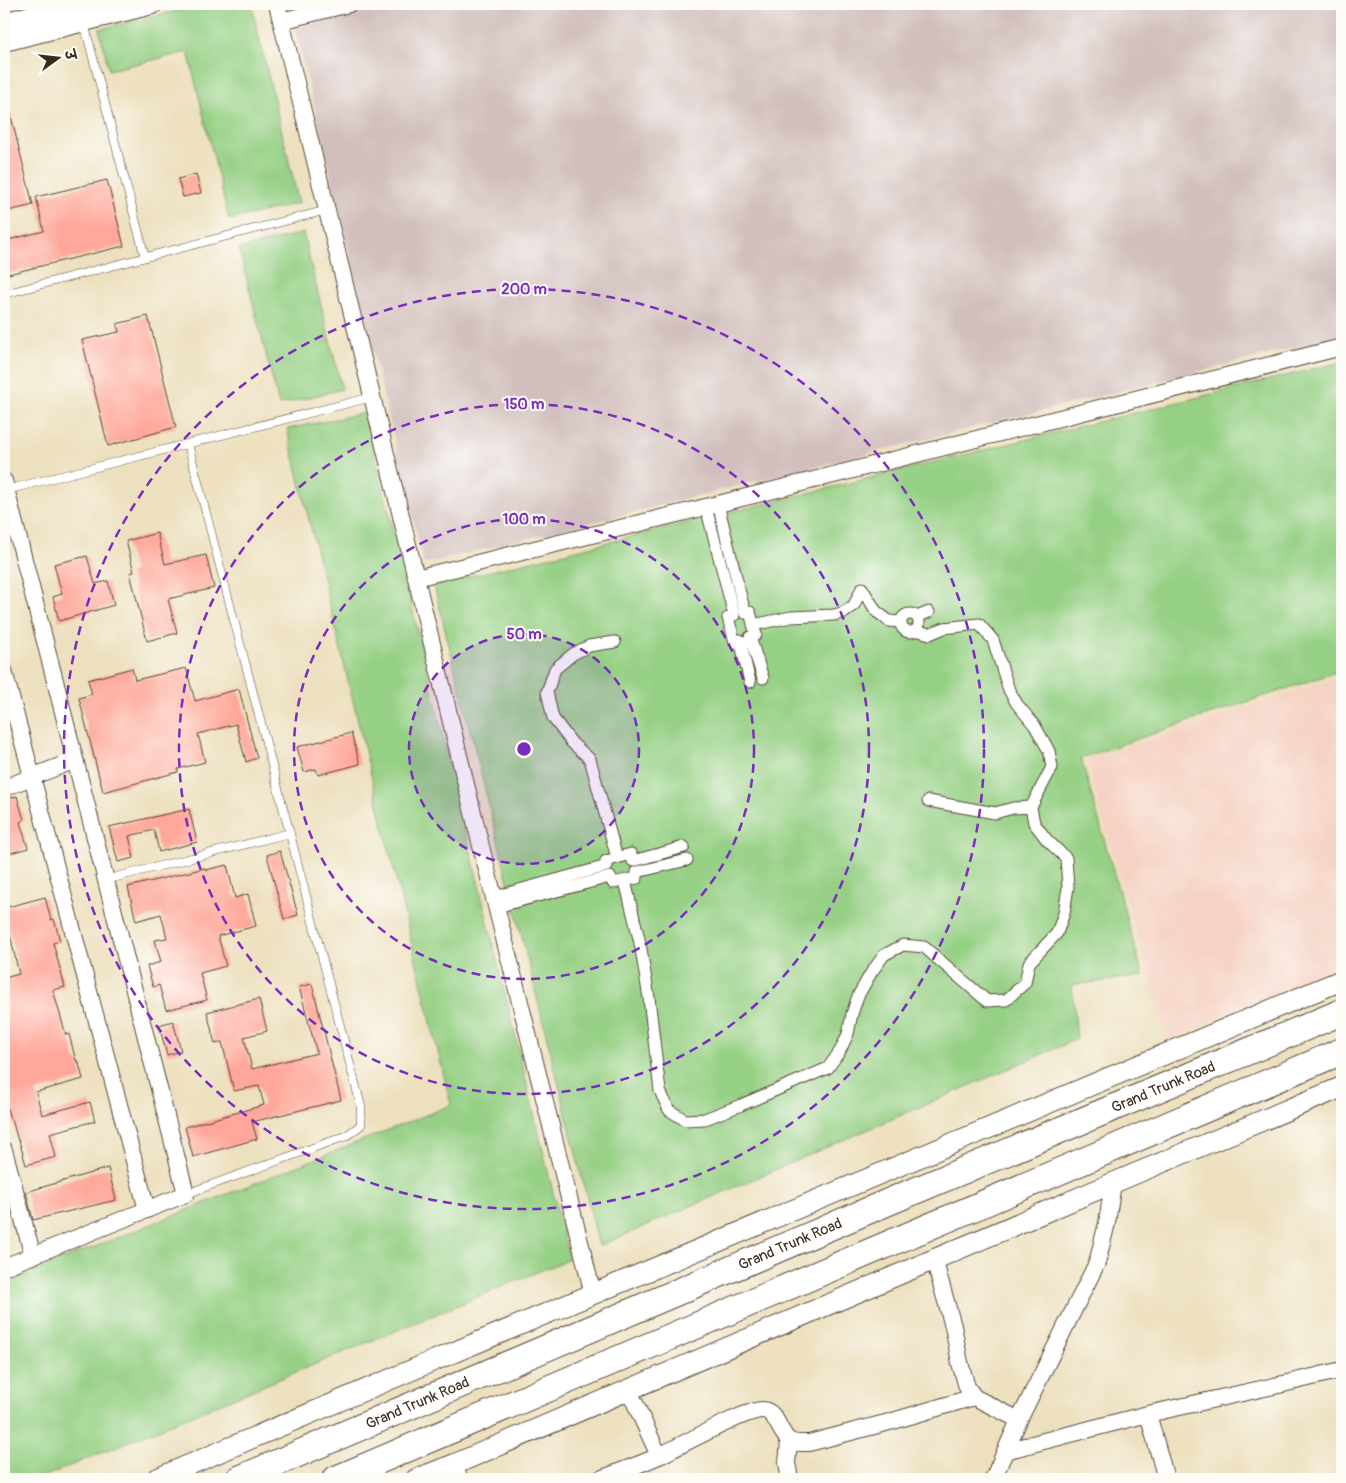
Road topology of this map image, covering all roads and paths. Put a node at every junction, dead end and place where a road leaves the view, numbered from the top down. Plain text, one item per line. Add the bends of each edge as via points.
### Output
1 (152, 4) edge
2 (277, 4) edge
3 (349, 4) edge
4 (80, 12) edge
5 (281, 21) junction
6 (4, 22) edge
7 (4, 41) edge
8 (327, 210) junction
9 (146, 257) junction
10 (4, 294) edge
11 (1342, 347) edge
12 (372, 397) junction
13 (188, 444) junction
14 (5, 485) edge
15 (712, 505) junction
16 (416, 578) junction
17 (929, 612) dead end
18 (917, 622) junction
19 (753, 625) junction
20 (615, 642) dead end
21 (4, 671) edge
22 (763, 678) dead end
23 (750, 682) dead end
24 (75, 760) junction
25 (31, 777) junction
26 (4, 788) edge
27 (928, 801) dead end
28 (1031, 807) junction
29 (290, 833) junction
30 (684, 847) dead end
31 (617, 858) junction
32 (687, 860) dead end
33 (106, 880) junction
34 (625, 881) junction
35 (495, 902) junction
36 (1342, 980) edge
37 (1342, 1012) edge
38 (1342, 1051) edge
39 (1342, 1087) edge
40 (4, 1150) edge
41 (1113, 1182) junction
42 (186, 1194) junction
43 (146, 1210) junction
44 (33, 1256) junction
45 (934, 1259) junction
46 (4, 1267) edge
47 (593, 1294) junction
48 (1342, 1370) edge
49 (629, 1390) junction
50 (974, 1398) junction
51 (1148, 1414) junction
52 (1019, 1420) junction
53 (790, 1441) junction
54 (1006, 1451) junction
55 (659, 1456) junction
56 (457, 1472) edge
57 (156, 1479) edge
58 (239, 1479) edge
59 (336, 1479) edge
60 (416, 1479) edge
61 (600, 1479) edge
62 (790, 1479) edge
63 (993, 1479) edge
64 (1166, 1479) edge

1 - 4 street
2 - 5 street
3 - 5 street
4 - 6 street
4 - 7 street
4 - 9 lane
5 - 8 street
8 - 9 lane
8 - 12 street
9 - 10 lane
11 - 15 street
12 - 13 lane
12 - 16 street
13 - 14 lane
13 - 29 lane
14 - 24 street
15 - 16 street
15 - 19 street via 745,613 750,612
15 - 23 street via 734,615 728,618 735,642 740,640
16 - 35 street
17 - 18 street
18 - 19 street via 913,631 907,632 900,622 888,621 876,611 862,588 854,605 845,612
18 - 28 street via 919,631 930,634 944,628 979,624 993,640 1009,690 1050,751 1052,767
19 - 22 street via 756,635 750,636
20 - 31 street via 589,646 573,654 555,669 547,692 553,718 572,743 590,759
21 - 25 street
24 - 25 street
24 - 33 street
25 - 26 street
25 - 43 street
27 - 28 street via 995,814
28 - 34 street via 1034,823 1066,858 1068,887 1057,933 1029,963 1025,983 1006,1000 987,1001 924,947 904,944 884,954 871,973 858,996 848,1034 828,1068 705,1119 685,1120 669,1110 660,1091 640,943
29 - 33 lane
29 - 42 lane via 361,1106 361,1125 346,1136
30 - 31 street via 633,861 631,854
31 - 35 street via 606,861 607,866
32 - 34 street via 637,872 637,878
33 - 42 street
34 - 35 street via 613,883 610,877
35 - 47 street
36 - 47 street
37 - 58 highway, Grand Trunk Road
38 - 59 highway
39 - 41 street
40 - 44 street
41 - 45 street
41 - 52 street via 1097,1263
42 - 43 street
43 - 44 street
44 - 46 street
45 - 49 street
45 - 50 street via 963,1376
47 - 57 street
48 - 51 street
49 - 55 street
49 - 56 street
50 - 52 street
50 - 53 street via 809,1443
51 - 54 street
51 - 64 street
52 - 54 street
53 - 55 street via 770,1413 764,1410 728,1422
53 - 62 street via 786,1463
54 - 63 street
55 - 61 street
56 - 60 street

